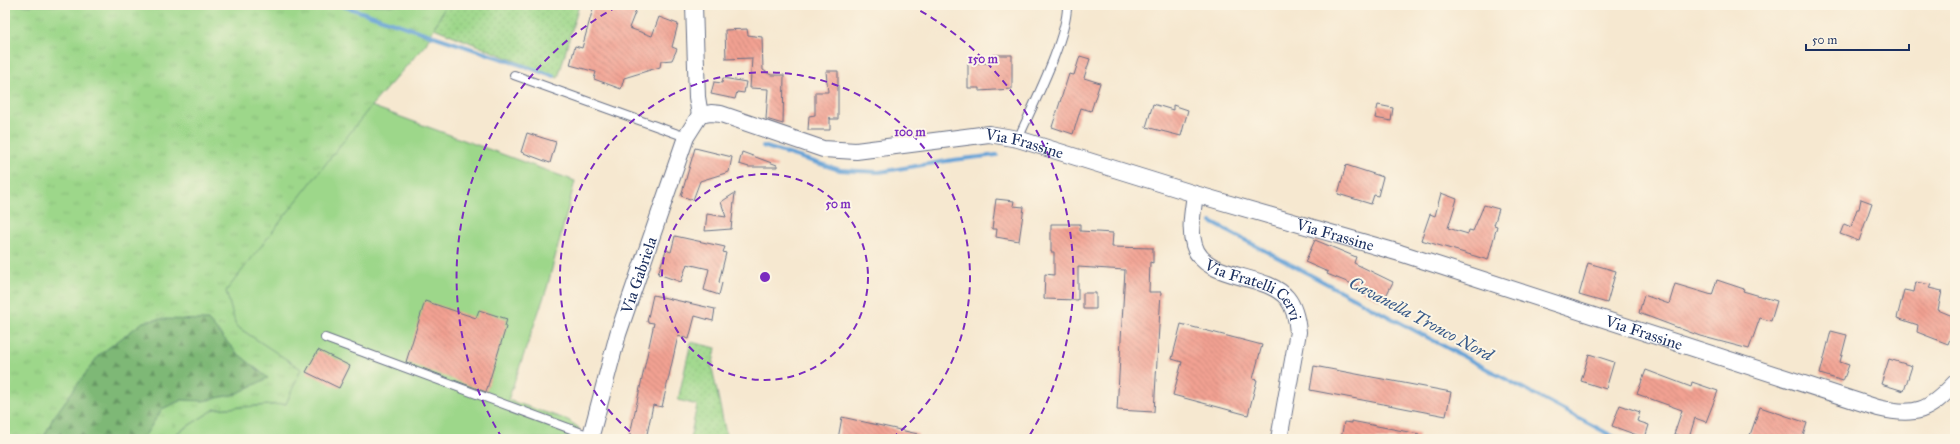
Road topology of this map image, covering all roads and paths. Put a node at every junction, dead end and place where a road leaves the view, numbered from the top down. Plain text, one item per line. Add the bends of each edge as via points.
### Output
1 (694, 5) edge
2 (1067, 5) edge
3 (514, 75) dead end
4 (700, 115) junction
5 (686, 137) junction
6 (1018, 139) junction
7 (1195, 194) junction
8 (325, 338) dead end
9 (1955, 383) edge
10 (590, 438) edge
11 (1279, 439) edge

1 - 4 street via 697,97
2 - 6 lane via 1067,16 1056,50
3 - 5 lane
4 - 5 street, Via Gabriela
4 - 6 street, Via Frassine via 721,114 823,148 856,151 989,134
5 - 10 street, Via Gabriela via 618,334
6 - 7 street, Via Frassine
7 - 9 street, Via Frassine via 1400,252 1878,408 1905,412 1924,409
7 - 11 street, Via Fratelli Cervi via 1191,227 1194,247 1200,256 1221,270 1263,283 1278,291 1286,297 1297,317 1298,332
8 - 10 lane

